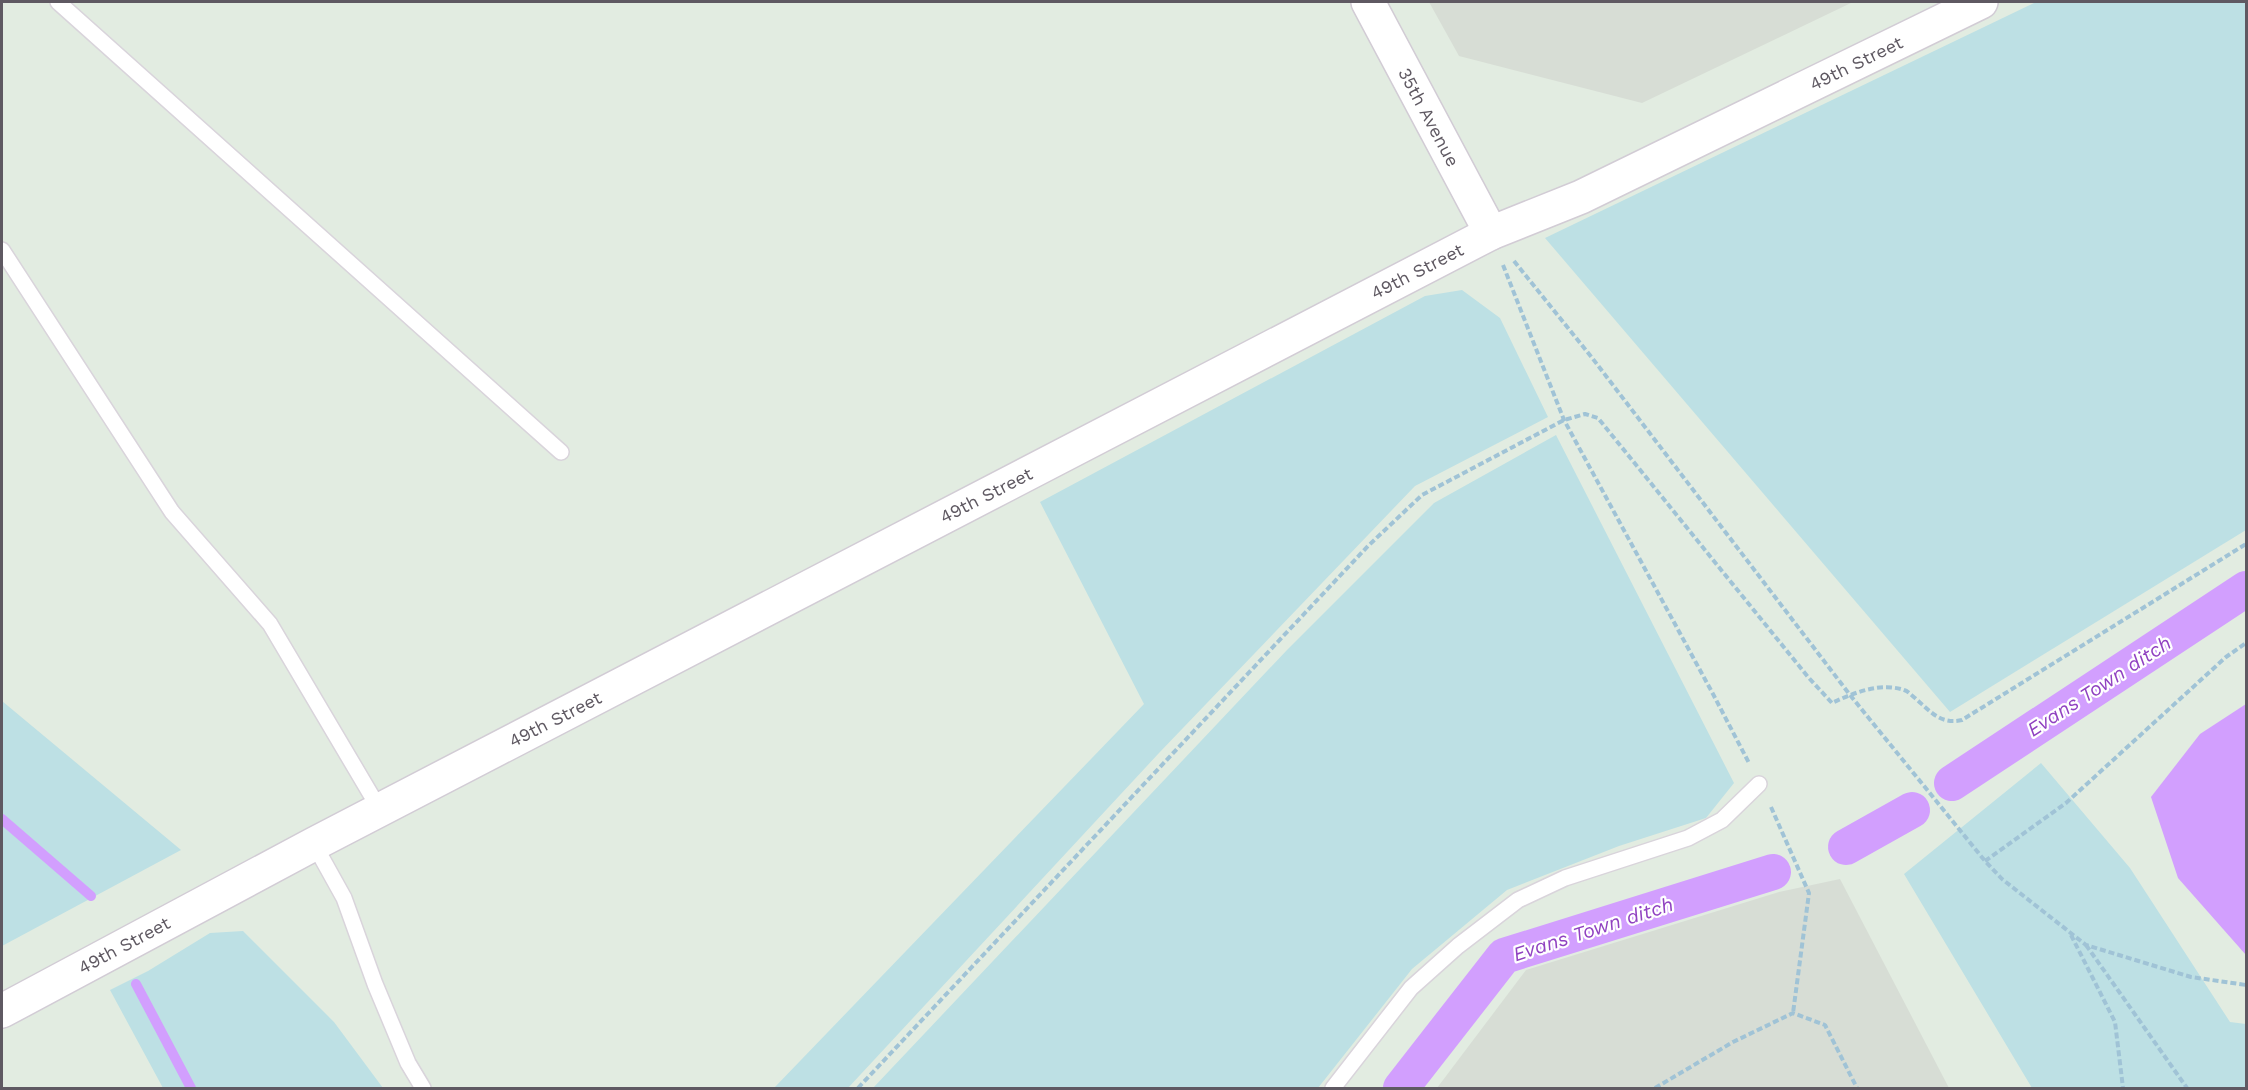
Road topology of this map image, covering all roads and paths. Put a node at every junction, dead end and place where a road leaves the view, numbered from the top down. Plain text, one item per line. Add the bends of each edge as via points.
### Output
1 (58, 2) edge
2 (1368, 2) edge
3 (1981, 2) edge
4 (1491, 233) junction
5 (2, 250) edge
6 (1564, 420) junction
7 (561, 452) dead end
8 (2247, 544) edge
9 (2247, 642) edge
10 (1850, 694) junction
11 (1759, 784) junction
12 (380, 810) junction
13 (314, 844) junction
14 (1985, 861) junction
15 (2069, 932) junction
16 (2086, 945) junction
17 (2247, 986) edge
18 (2, 1011) edge
19 (1792, 1013) junction
20 (423, 1089) edge
21 (858, 1089) edge
22 (1333, 1089) edge
23 (1655, 1089) edge
24 (1857, 1089) edge
25 (2123, 1089) edge
26 (2187, 1089) edge

1 - 7 lane
2 - 4 street, 35th Avenue
3 - 4 street, 49th Street via 1581,197
4 - 6 path
4 - 10 path via 1593,359
4 - 12 street, 49th Street
5 - 12 lane via 172,512 270,624
6 - 10 path via 1585,414 1598,418 1808,677 1832,703
6 - 11 path
6 - 21 path via 1422,495 1376,539
8 - 10 path via 1962,720 1950,722 1938,717 1905,690 1883,687
9 - 14 path via 2066,803
10 - 14 path
11 - 19 path via 1809,893
11 - 22 lane via 1722,820 1688,838 1565,878 1518,900 1411,988
12 - 13 street, 49th Street
13 - 18 street, 49th Street
13 - 20 lane via 344,898 375,984
14 - 15 path
15 - 16 path
15 - 25 path via 2115,1022
16 - 17 path via 2191,977
16 - 26 path
19 - 23 path via 1733,1042
19 - 24 path via 1825,1025

